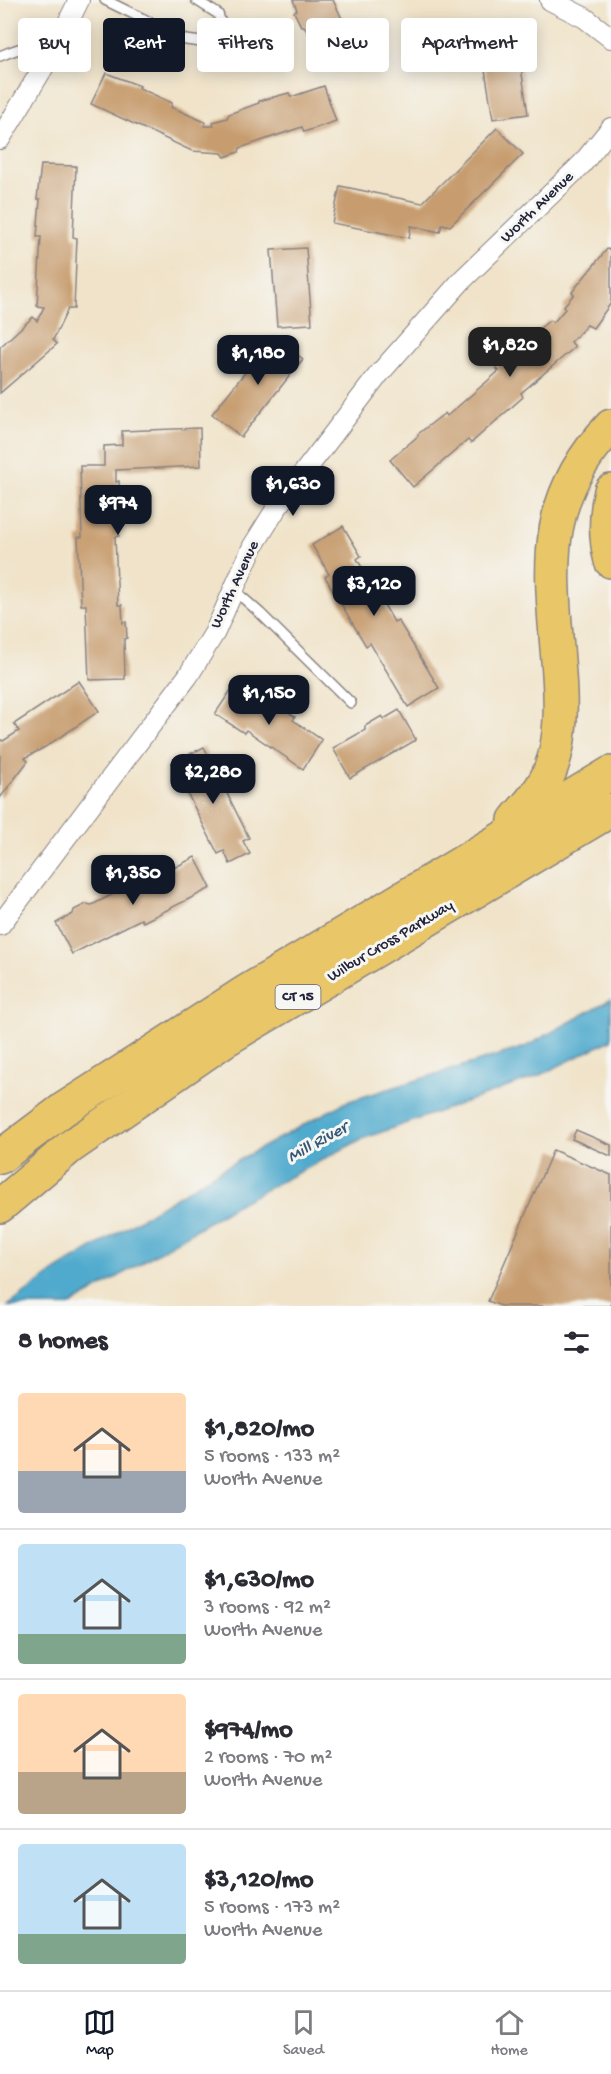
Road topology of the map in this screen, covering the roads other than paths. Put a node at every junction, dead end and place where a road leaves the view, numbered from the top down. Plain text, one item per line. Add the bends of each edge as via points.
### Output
1 (79, 0) edge
2 (105, 0) edge
3 (196, 0) edge
4 (550, 0) edge
5 (70, 18) edge
6 (611, 38) edge
7 (18, 49) edge
8 (0, 56) edge
9 (41, 72) edge
10 (611, 128) edge
11 (0, 139) edge
12 (611, 426) edge
13 (611, 491) edge
14 (611, 561) edge
15 (233, 589) junction
16 (351, 703) dead end
17 (611, 773) edge
18 (611, 810) edge
19 (499, 839) junction
20 (0, 925) edge
21 (0, 1157) edge
22 (0, 1206) edge

1 - 5 street
2 - 3 lane via 186,40 216,44 223,29 218,14
4 - 6 street via 585,18
7 - 8 lane
9 - 11 street
10 - 15 street, Worth Avenue via 582,165 462,279 379,374 276,509
12 - 19 highway via 594,444 566,490 555,530 552,578 560,704 557,748 542,787
13 - 14 highway via 606,537
15 - 16 lane
15 - 20 street, Worth Avenue via 215,632 188,676
17 - 19 highway, Wilbur Cross Parkway / CT 15
18 - 22 highway, Wilbur Cross Parkway / CT 15 via 225,1040 70,1147
19 - 21 highway, Wilbur Cross Parkway / CT 15 via 246,992 64,1109

